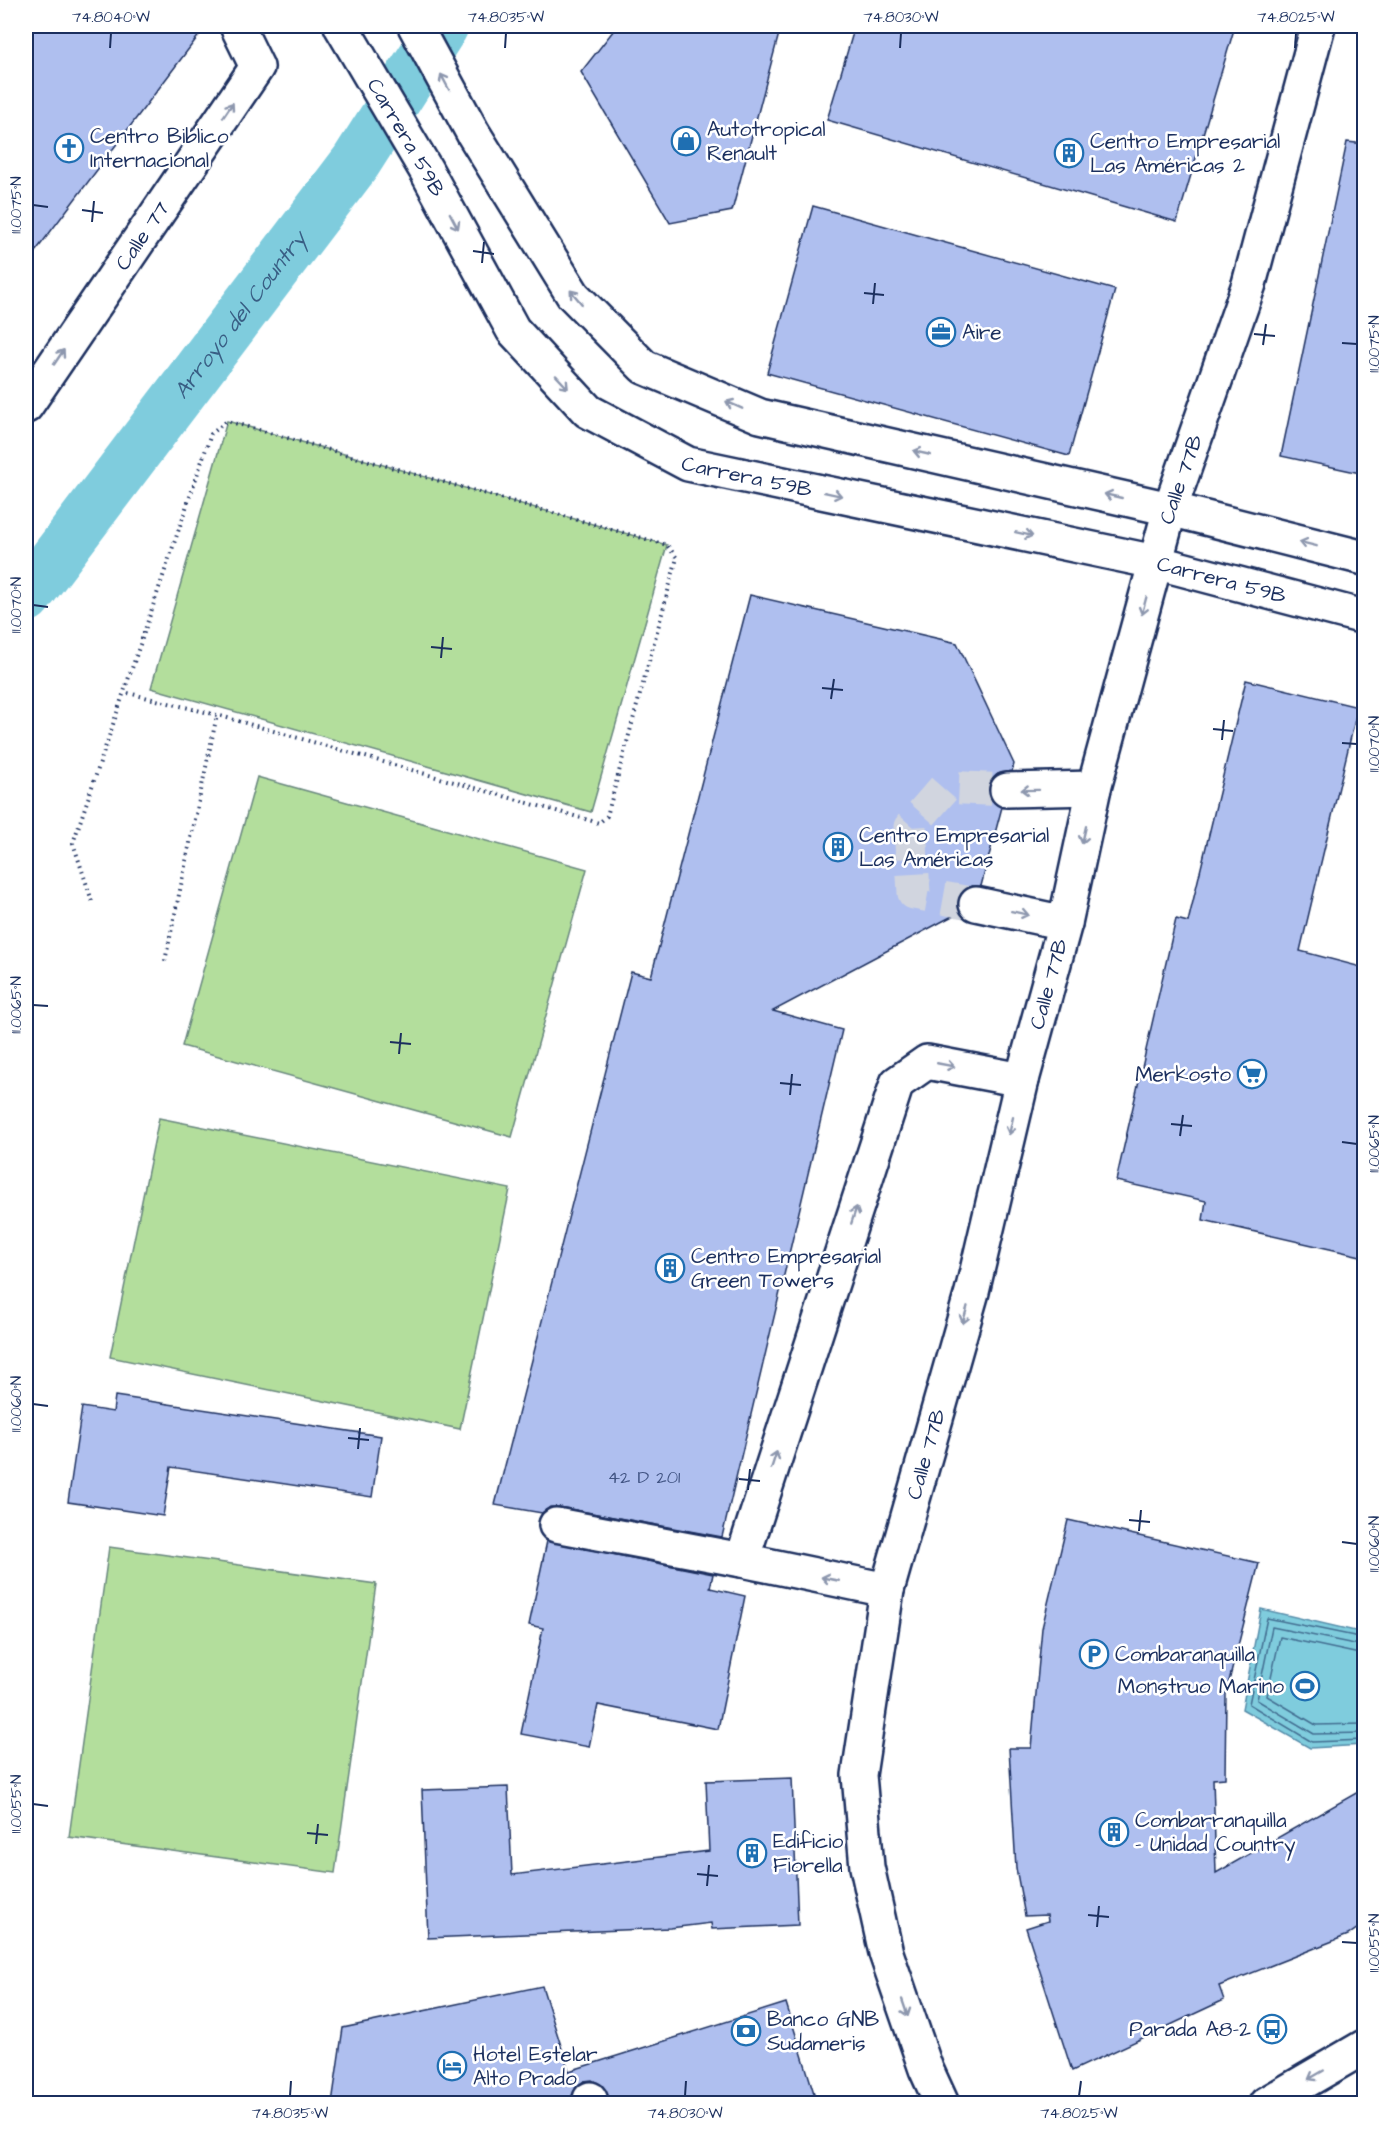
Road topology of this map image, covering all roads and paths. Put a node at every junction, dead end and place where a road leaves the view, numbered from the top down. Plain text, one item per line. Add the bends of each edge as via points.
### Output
1 (237, 26) edge
2 (415, 26) edge
3 (1318, 26) edge
4 (344, 32) edge
5 (26, 406) edge
6 (1170, 508) junction
7 (1365, 558) edge
8 (1155, 562) junction
9 (1365, 617) edge
10 (124, 692) junction
11 (217, 715) junction
12 (1094, 788) junction
13 (1007, 790) tunnel mouth
14 (92, 901) dead end
15 (976, 904) tunnel mouth
16 (1065, 923) junction
17 (165, 961) dead end
18 (1022, 1080) junction
19 (556, 1525) dead end
20 (742, 1560) junction
21 (887, 1590) junction
22 (1365, 2047) edge
23 (942, 2103) edge
24 (1266, 2103) edge

5 -> 1 street, Calle 77 via 257,67
6 -> 2 street via 760,416 644,367 573,295 473,133
3 - 6 street, Calle 77B via 1249,284
4 -> 8 street, Carrera 59B via 426,170 513,330 588,411 688,464
7 -> 6 street
6 - 8 street, Calle 77B
8 - 9 street, Carrera 59B
8 -> 12 street, Calle 77B
10 - 11 path
10 - 11 path via 211,434 227,422 667,545 677,558 607,816 599,824
10 - 14 path via 73,843
11 - 17 path
12 -> 13 street
12 -> 16 street, Calle 77B
15 -> 16 street
16 - 18 street, Calle 77B
20 -> 18 street via 897,1083 927,1062
18 -> 21 street, Calle 77B via 972,1292
19 - 20 street
21 -> 20 street
21 -> 23 street, Calle 77B via 859,1775 867,1867 886,1953 926,2069
22 -> 24 street

